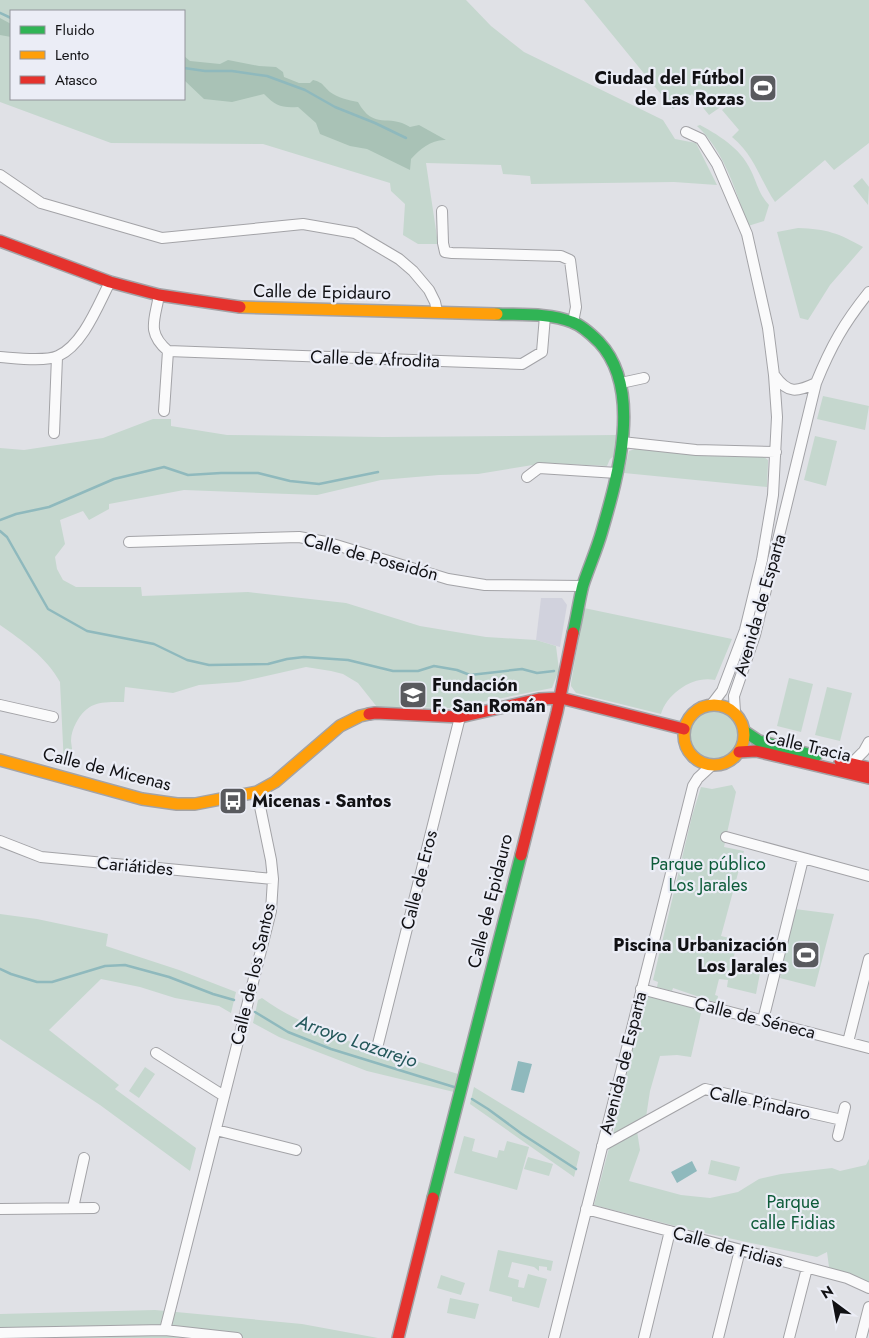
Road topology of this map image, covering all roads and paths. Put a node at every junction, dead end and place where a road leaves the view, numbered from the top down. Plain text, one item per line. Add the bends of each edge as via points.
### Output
1 (686, 132) dead end
2 (0, 176) edge
3 (442, 212) dead end
4 (0, 241) edge
5 (110, 282) junction
6 (869, 292) edge
7 (160, 295) junction
8 (437, 311) junction
9 (546, 316) junction
10 (573, 322) junction
11 (168, 351) junction
12 (0, 357) edge
13 (57, 357) junction
14 (774, 375) junction
15 (644, 378) dead end
16 (621, 383) junction
17 (816, 383) junction
18 (164, 411) dead end
19 (54, 433) dead end
20 (622, 442) junction
21 (776, 452) junction
22 (617, 473) junction
23 (527, 477) dead end
24 (773, 495) junction
25 (789, 498) junction
26 (129, 542) dead end
27 (583, 586) junction
28 (561, 698) junction
29 (712, 704) junction
30 (0, 705) edge
31 (735, 712) junction
32 (53, 717) dead end
33 (460, 717) junction
34 (684, 729) junction
35 (744, 731) junction
36 (869, 742) edge
37 (739, 752) junction
38 (0, 760) edge
39 (851, 764) junction
40 (712, 765) junction
41 (869, 768) edge
42 (869, 778) edge
43 (257, 792) junction
44 (726, 837) dead end
45 (0, 841) edge
46 (803, 859) junction
47 (869, 876) edge
48 (273, 879) junction
49 (869, 958) edge
50 (641, 989) junction
51 (763, 1020) junction
52 (848, 1042) junction
53 (378, 1044) dead end
54 (869, 1048) edge
55 (156, 1054) dead end
56 (224, 1096) junction
57 (845, 1106) dead end
58 (842, 1120) junction
59 (216, 1130) junction
60 (838, 1136) dead end
61 (602, 1146) junction
62 (296, 1150) dead end
63 (84, 1158) dead end
64 (73, 1208) junction
65 (94, 1208) dead end
66 (0, 1209) edge
67 (586, 1209) junction
68 (670, 1231) junction
69 (740, 1250) junction
70 (807, 1268) junction
71 (869, 1288) edge
72 (869, 1307) edge
73 (165, 1330) junction
74 (0, 1333) edge
75 (206, 1337) edge
76 (237, 1338) edge
77 (398, 1338) edge
78 (554, 1338) edge
79 (644, 1338) edge
80 (718, 1338) edge
81 (789, 1338) edge
82 (861, 1338) edge

1 - 14 street, Avenida de Esparta via 701,139 717,164 747,234 768,328
2 - 8 street via 41,203 162,238 304,224 355,233 413,271 429,290
3 - 10 street via 445,252 561,256 570,260 576,307
4 - 5 street, Calle de Epidauro
5 - 7 street, Calle de Epidauro
5 - 13 street via 86,328 73,345
6 - 17 street, Avenida de Esparta via 848,318
7 - 8 street, Calle de Epidauro via 238,307
7 - 11 street via 153,331 158,343
8 - 9 street, Calle de Epidauro
9 - 10 street, Calle de Epidauro
9 - 11 street, Calle de Afrodita via 542,352 522,364
10 - 16 street, Calle de Epidauro via 607,351
11 - 18 street
12 - 13 street
13 - 19 street
14 - 17 street via 791,390 802,390
14 - 21 street, Avenida de Esparta
15 - 16 street
16 - 20 street, Calle de Epidauro
17 - 25 street, Avenida de Esparta
20 - 21 street via 696,450
20 - 22 street, Calle de Epidauro
21 - 24 street, Avenida de Esparta
22 - 23 street via 539,468
22 - 27 street, Calle de Epidauro via 602,532
24 - 25 street via 783,500
24 - 29 street, Avenida de Esparta via 745,630 722,691
25 - 31 street, Avenida de Esparta via 755,635 734,696
26 - 27 street, Calle de Poseidón via 299,537 485,585
27 - 28 street, Calle de Epidauro
28 - 33 street, Calle de Micenas via 538,699
28 - 34 street, Calle de Micenas
28 - 77 street, Calle de Epidauro
29 - 31 street
29 - 34 street via 694,712
30 - 32 street
31 - 35 street
33 - 43 street, Calle de Micenas via 385,713 360,716 340,726 275,782
33 - 53 street, Calle de Eros
34 - 40 street via 690,753
35 - 37 street via 744,742
35 - 39 street, Calle Tracia via 759,742
36 - 39 street
37 - 40 street via 727,762
37 - 42 street, Calle Tracia via 756,752
38 - 43 street, Calle de Micenas via 142,799 177,804
39 - 41 street, Calle Tracia
40 - 50 street, Avenida de Esparta via 693,786
43 - 48 street, Calle de los Santos
44 - 46 street
45 - 48 street, Cariátides via 40,857
46 - 47 street
46 - 51 street
48 - 56 street, Calle de los Santos via 271,911
49 - 52 street
50 - 51 street, Calle de Séneca
50 - 61 street, Avenida de Esparta
51 - 52 street, Calle de Séneca
52 - 54 street, Calle de Séneca
55 - 56 street
56 - 59 street, Calle de los Santos
57 - 58 street
58 - 60 street
58 - 61 street, Calle Píndaro via 704,1089
59 - 62 street
59 - 73 street, Calle de los Santos
61 - 67 street, Avenida de Esparta
63 - 64 street
64 - 65 street
64 - 66 street
67 - 68 street, Calle de Fidias
67 - 78 street, Avenida de Esparta
68 - 69 street, Calle de Fidias
68 - 79 street
69 - 70 street, Calle de Fidias
69 - 80 street
70 - 71 street, Calle de Fidias via 847,1278
70 - 81 street
72 - 82 street
73 - 74 street
73 - 75 street
75 - 76 street

